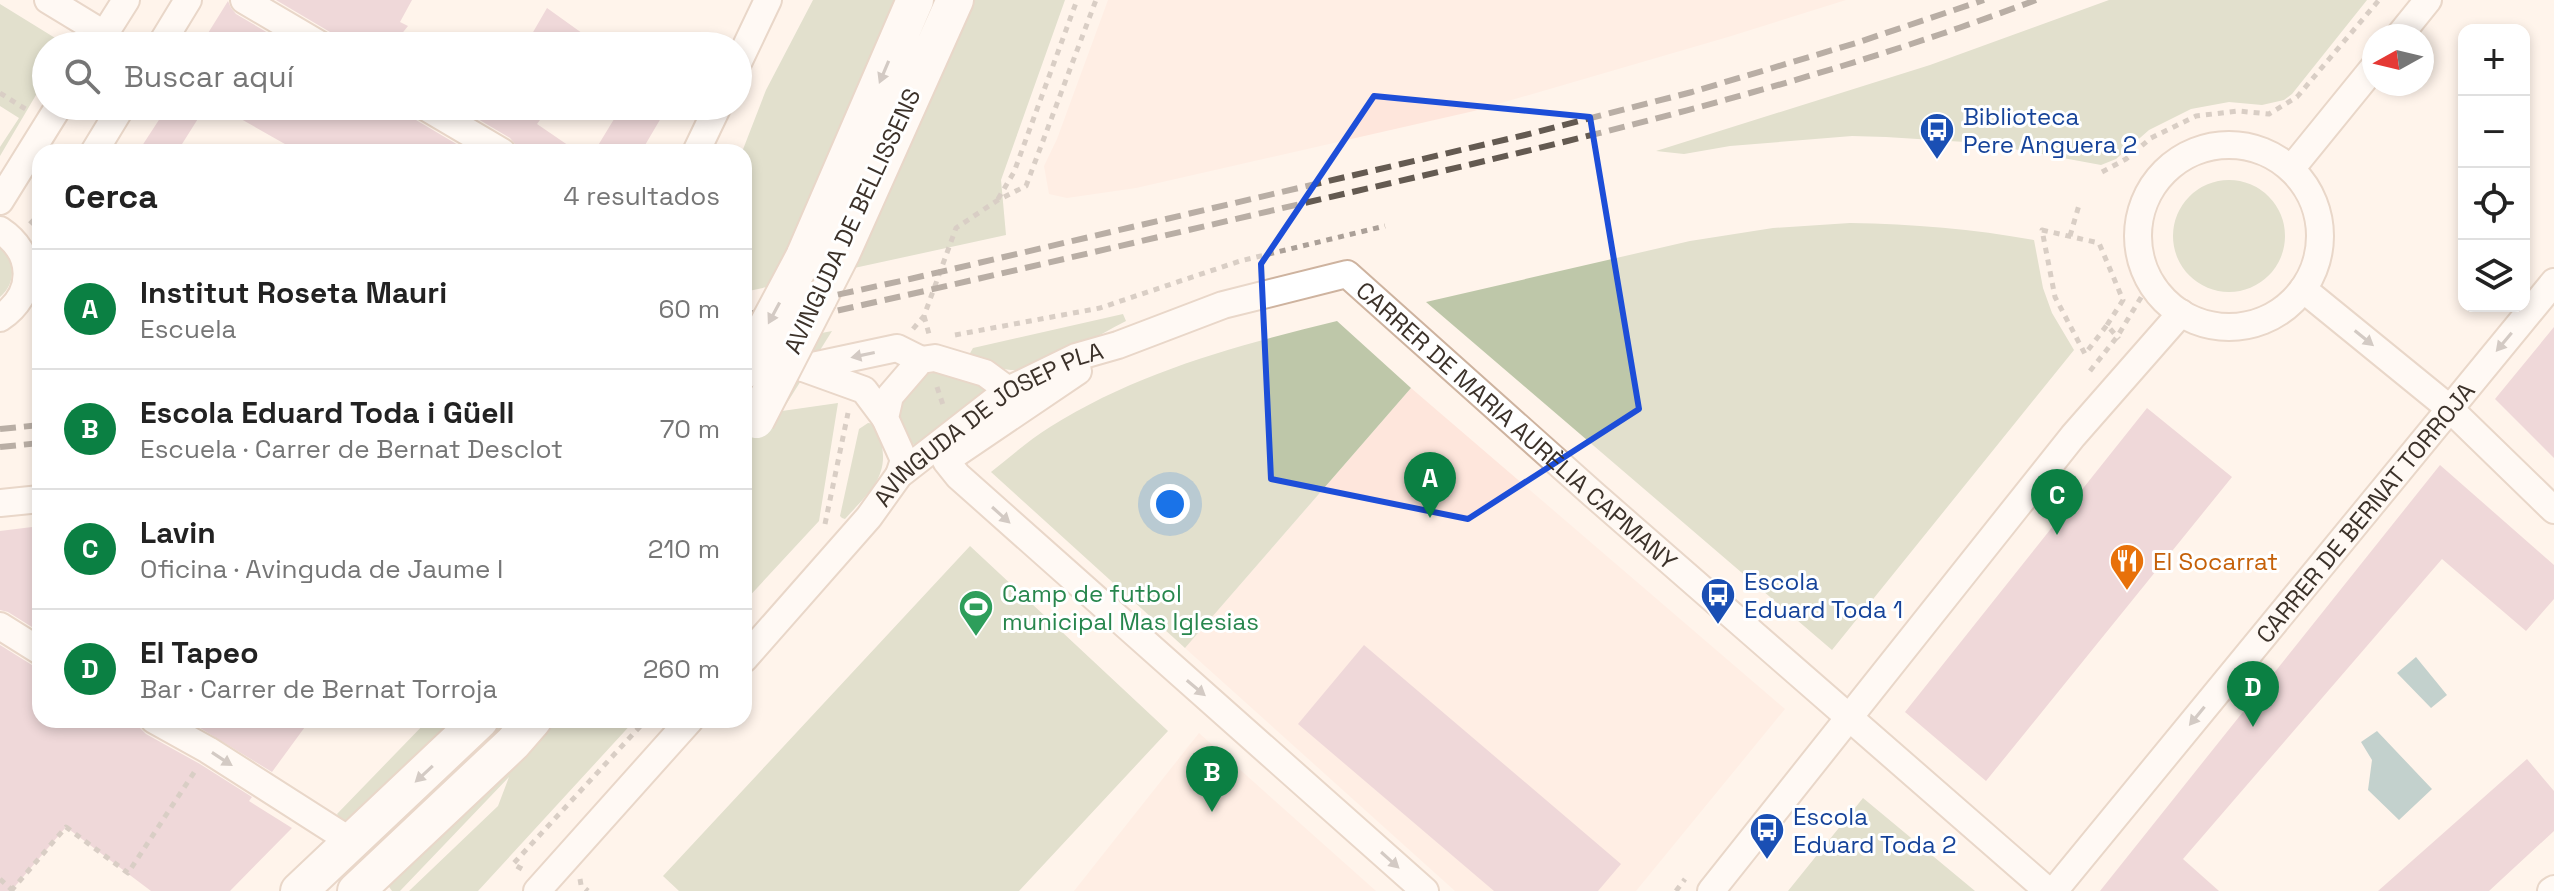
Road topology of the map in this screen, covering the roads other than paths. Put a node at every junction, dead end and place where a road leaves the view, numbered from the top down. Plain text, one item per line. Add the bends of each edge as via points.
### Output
1 (48, 0) edge
2 (126, 0) edge
3 (188, 0) edge
4 (244, 0) edge
5 (768, 0) edge
6 (915, 0) edge
7 (955, 0) edge
8 (2428, 0) edge
9 (2409, 24) edge
10 (90, 32) edge
11 (105, 32) edge
12 (169, 32) edge
13 (298, 32) edge
14 (752, 34) edge
15 (2362, 82) edge
16 (50, 120) edge
17 (113, 120) edge
18 (448, 120) edge
19 (711, 120) edge
20 (35, 144) edge
21 (99, 144) edge
22 (488, 144) edge
23 (700, 144) edge
24 (32, 149) edge
25 (2291, 169) junction
26 (0, 201) edge
27 (0, 230) edge
28 (32, 252) edge
29 (26, 262) junction
30 (1347, 274) joint
31 (2554, 282) edge
32 (2303, 289) junction
33 (31, 294) edge
34 (2181, 313) junction
35 (0, 318) edge
36 (1118, 345) junction
37 (752, 355) edge
38 (921, 360) junction
39 (1008, 390) junction
40 (2449, 408) junction
41 (885, 418) junction
42 (752, 426) edge
43 (995, 426) junction
44 (946, 461) junction
45 (899, 475) junction
46 (32, 500) edge
47 (0, 503) edge
48 (2554, 510) edge
49 (869, 517) junction
50 (0, 626) edge
51 (32, 646) edge
52 (752, 650) edge
53 (1849, 718) junction
54 (168, 728) edge
55 (472, 728) edge
56 (526, 728) edge
57 (683, 728) edge
58 (352, 842) junction
59 (547, 888) edge
60 (299, 891) edge
61 (356, 891) edge
62 (1425, 891) edge
63 (1711, 891) edge
64 (2051, 891) edge

1 - 10 street
2 - 11 street
3 - 12 street
4 - 13 street
5 - 14 street
6 -> 37 main road, AVINGUDA DE BELLISSENS, bridge via 804,257
7 - 42 main road, AVINGUDA DE BELLISSENS, bridge via 842,252
8 - 9 street
15 - 25 street
16 - 20 street
17 - 21 street
18 - 22 street
19 - 23 street
24 - 26 street
25 - 32 street via 2311,195 2320,222 2315,267
25 - 34 street via 2271,154 2229,144 2189,154 2157,181 2140,216 2140,252 2151,281
27 - 29 street via 19,246
28 - 29 street
29 - 33 street
30 - 36 street, AVINGUDA DE JOSEP PLA via 1223,305
30 - 53 street, CARRER DE MARIA AURÈLIA CAPMANY
31 -> 40 street, CARRER DE BERNAT TORROJA
32 - 34 street via 2274,315 2239,327 2199,322
32 -> 40 street
33 - 35 street
34 - 53 street via 2073,436
36 - 39 street, AVINGUDA DE JOSEP PLA via 1076,357
36 - 43 street, AVINGUDA DE JOSEP PLA
38 - 39 street via 935,358 985,373
38 - 41 street via 890,396
38 -> 41 street via 897,348 803,368 864,390
39 - 43 street
39 - 45 street, AVINGUDA DE JOSEP PLA
40 - 48 street
40 -> 64 street, CARRER DE BERNAT TORROJA
41 - 45 street via 904,460
43 - 44 street, AVINGUDA DE JOSEP PLA
44 - 49 street, AVINGUDA DE JOSEP PLA
44 -> 62 street
45 - 49 street, AVINGUDA DE JOSEP PLA
46 - 47 street
49 - 52 street, AVINGUDA DE JOSEP PLA
50 - 51 street
53 - 63 street
53 - 64 street, CARRER DE MARIA AURÈLIA CAPMANY
54 -> 58 street
55 -> 58 main road
56 - 61 main road
57 - 59 street
58 - 60 main road

